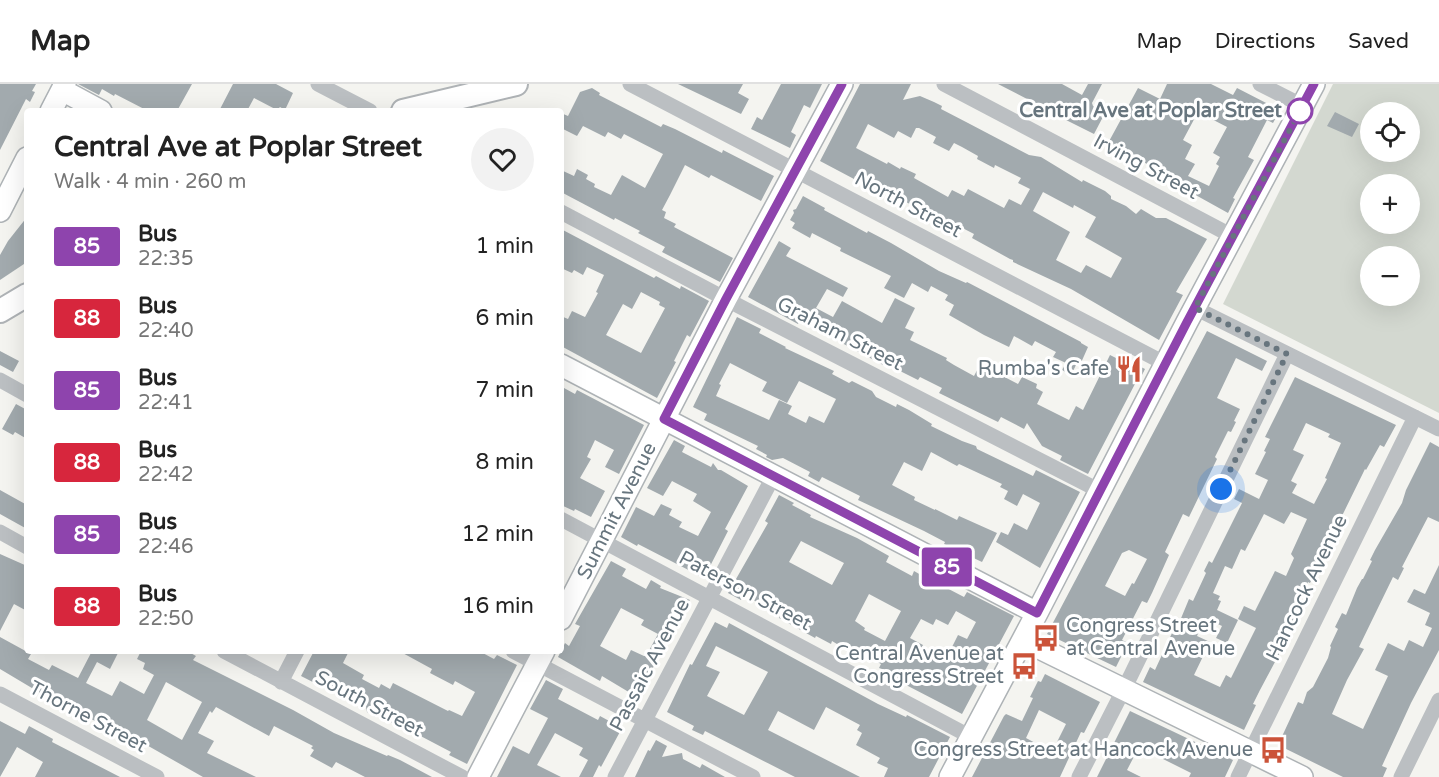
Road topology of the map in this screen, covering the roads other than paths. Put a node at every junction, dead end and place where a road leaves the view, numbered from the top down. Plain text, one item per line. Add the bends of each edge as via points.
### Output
1 (318, 84) edge
2 (516, 84) edge
3 (630, 84) edge
4 (842, 84) edge
5 (944, 84) edge
6 (1260, 84) edge
7 (1314, 84) edge
8 (64, 87) edge
9 (1303, 106) junction
10 (53, 108) edge
11 (96, 108) edge
12 (364, 108) edge
13 (416, 108) edge
14 (24, 164) edge
15 (795, 171) junction
16 (0, 211) edge
17 (564, 214) edge
18 (1234, 237) junction
19 (24, 297) edge
20 (726, 299) junction
21 (1195, 308) junction
22 (0, 311) edge
23 (1287, 354) junction
24 (1166, 364) junction
25 (564, 367) edge
26 (0, 380) edge
27 (24, 393) edge
28 (1415, 417) junction
29 (664, 419) junction
30 (1439, 429) edge
31 (773, 477) junction
32 (1100, 491) junction
33 (564, 520) edge
34 (0, 532) edge
35 (603, 540) junction
36 (24, 545) edge
37 (710, 596) junction
38 (564, 613) edge
39 (1037, 613) junction
40 (1023, 640) junction
41 (230, 654) edge
42 (295, 654) edge
43 (541, 657) edge
44 (281, 682) junction
45 (1123, 690) junction
46 (0, 694) edge
47 (1439, 700) edge
48 (644, 720) junction
49 (971, 736) junction
50 (1251, 752) junction
51 (157, 777) edge
52 (462, 777) edge
53 (478, 777) edge
54 (615, 777) edge
55 (753, 777) edge
56 (950, 777) edge
57 (1079, 777) edge
58 (1238, 777) edge
59 (1302, 777) edge
60 (1401, 777) edge

1 - 12 street
2 - 13 main road
3 - 15 street, North Street
4 - 15 street, Summit Avenue
5 - 18 street, Irving Street
6 - 9 street
7 - 9 street
8 - 10 street
8 - 11 street
9 - 18 street
14 - 16 street
15 - 20 street, Summit Avenue
15 - 24 street, North Street
17 - 20 street, Graham Street
18 - 21 street
19 - 22 main road
20 - 29 street, Summit Avenue
20 - 32 street, Graham Street
21 - 23 street
21 - 24 street
23 - 28 street
23 - 45 street
24 - 32 street
25 - 29 street
26 - 27 street
28 - 30 street
28 - 50 street, Hancock Avenue
29 - 31 street
29 - 35 street, Summit Avenue
31 - 37 street, Passaic Avenue
31 - 39 street
32 - 39 street
33 - 35 street, Paterson Street
34 - 36 street
35 - 37 street, Paterson Street
35 - 38 street, Summit Avenue
37 - 48 street, Passaic Avenue
37 - 49 street, Paterson Street
39 - 40 street
40 - 45 street
40 - 49 street
41 - 44 street, South Street
42 - 44 street
43 - 48 street
43 - 53 street
44 - 52 street, South Street
45 - 50 street
45 - 57 street
46 - 51 street, Thorne Street
47 - 60 street
48 - 54 street, Passaic Avenue
48 - 55 street
49 - 56 street
50 - 58 street, Hancock Avenue
50 - 59 street

